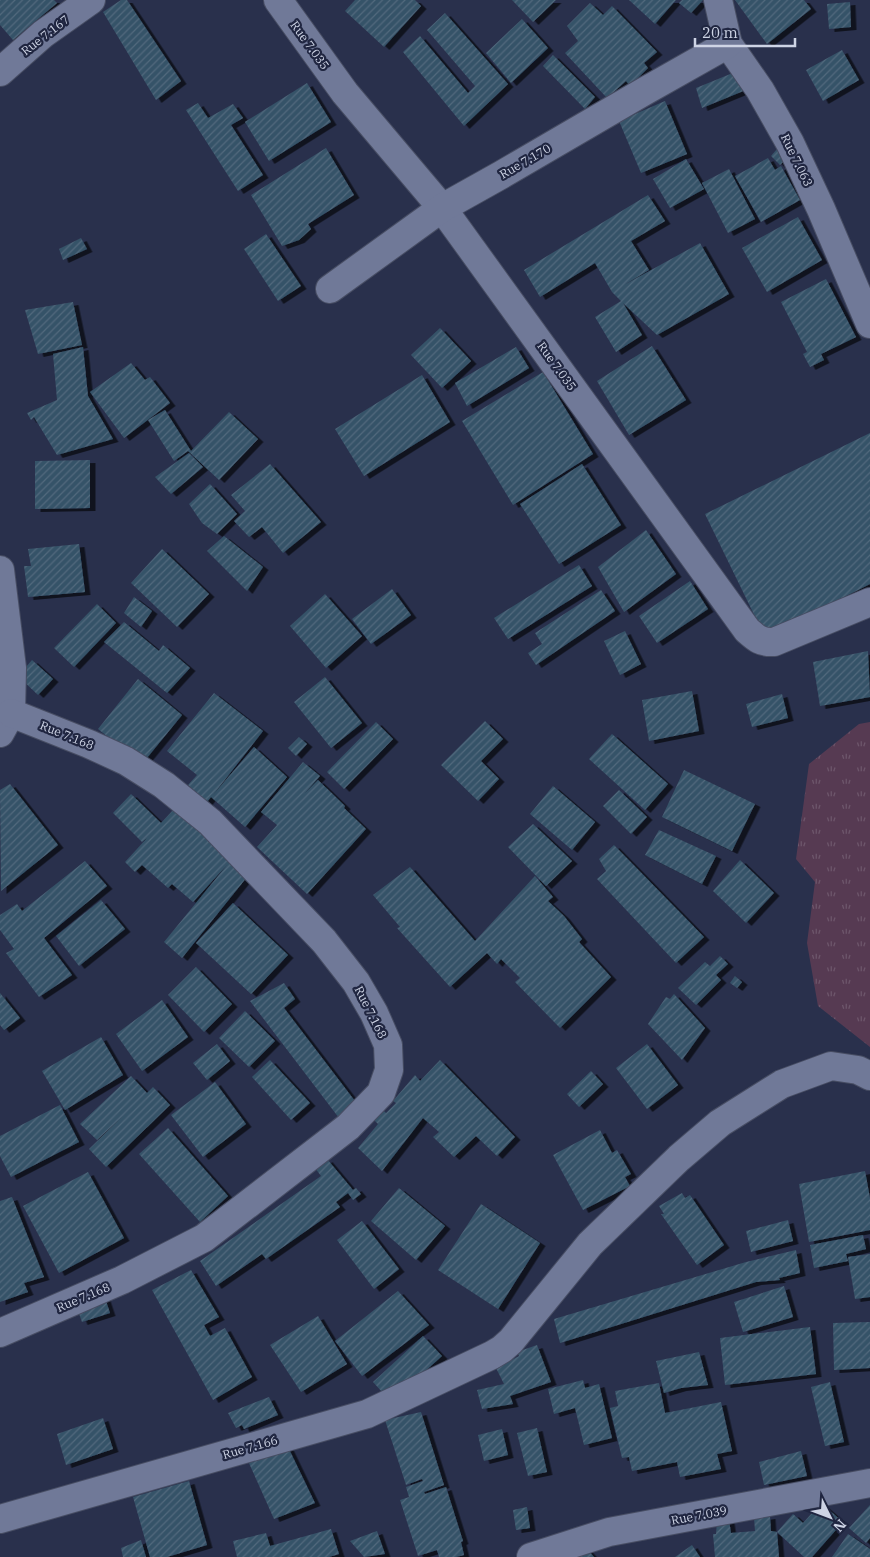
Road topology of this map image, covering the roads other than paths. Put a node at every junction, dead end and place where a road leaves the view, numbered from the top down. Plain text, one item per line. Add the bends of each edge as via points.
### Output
1 (91, 0) edge
2 (278, 0) edge
3 (718, 0) edge
4 (728, 44) junction
5 (0, 72) edge
6 (442, 208) junction
7 (330, 289) dead end
8 (870, 324) edge
9 (0, 570) edge
10 (870, 602) edge
11 (5, 723) edge
12 (870, 1076) edge
13 (0, 1333) edge
14 (870, 1483) edge
15 (0, 1519) edge
16 (531, 1557) edge

1 - 5 street, Rue 7.167 via 43,34
2 - 6 street, Rue 7.035 via 345,93
3 - 4 street, Rue 7.063
4 - 6 street, Rue 7.170
4 - 8 street, Rue 7.063 via 760,90 790,143
6 - 7 street, Rue 7.170
6 - 10 street, Rue 7.035 via 757,640 774,642
9 - 11 street via 12,668
11 - 13 street, Rue 7.168 via 89,744 126,761 164,785 210,822 324,941 356,982 388,1045 389,1070 381,1093 348,1127 204,1238 122,1280
12 - 15 street, Rue 7.166 via 858,1070 831,1066 782,1084 720,1123 590,1244 511,1341 492,1355 367,1414
14 - 16 street, Rue 7.039 via 609,1532

